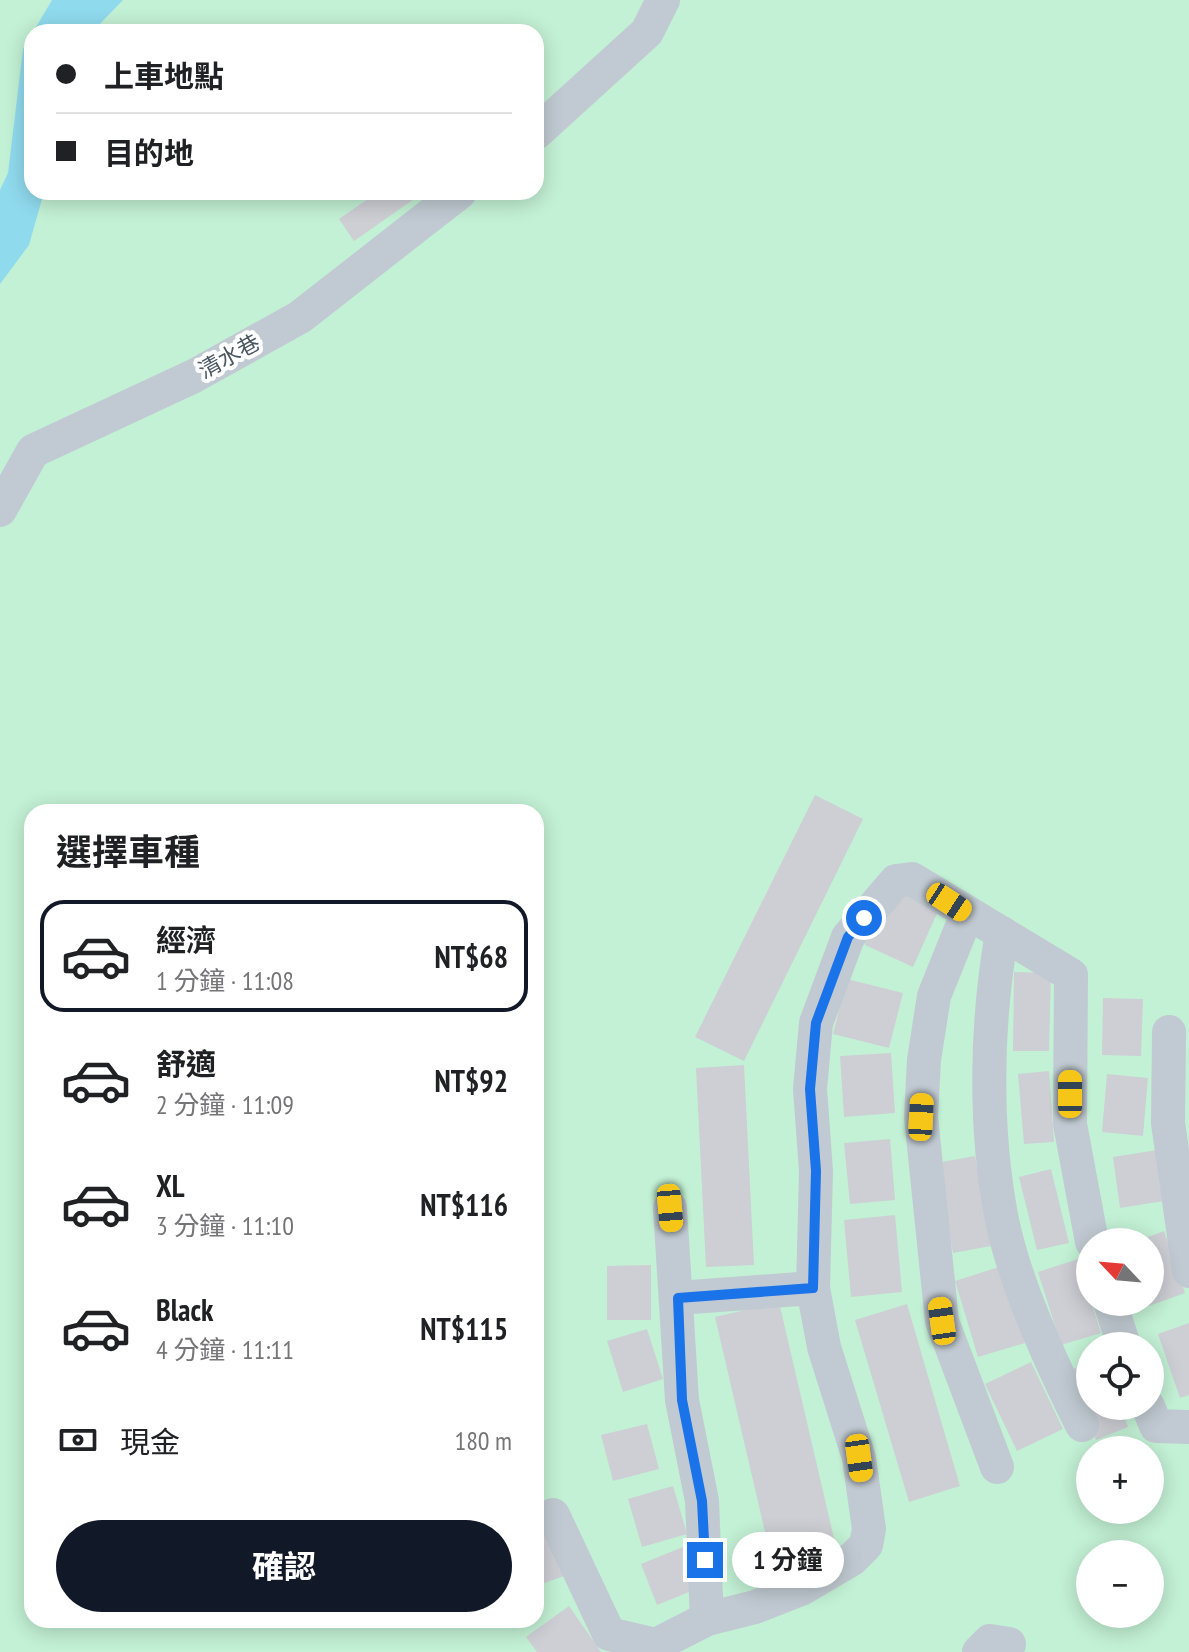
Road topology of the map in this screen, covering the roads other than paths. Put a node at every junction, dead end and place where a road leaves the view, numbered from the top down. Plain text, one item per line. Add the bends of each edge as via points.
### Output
1 (663, 0) edge
2 (544, 126) edge
3 (450, 200) edge
4 (0, 510) edge
5 (967, 914) junction
6 (1002, 933) junction
7 (1169, 1032) dead end
8 (670, 1208) dead end
9 (1089, 1228) edge
10 (1189, 1271) edge
11 (813, 1288) junction
12 (678, 1298) junction
13 (1154, 1420) edge
14 (1082, 1425) dead end
15 (1189, 1427) edge
16 (997, 1467) dead end
17 (553, 1515) dead end
18 (707, 1619) junction

1 - 2 lane via 647,32
3 - 4 lane, 清水巷 via 300,317 194,376 33,451
5 - 6 lane
5 - 11 lane via 904,879 896,881 848,937 816,1023 810,1089 816,1171
5 - 16 lane via 934,996 921,1117 942,1321
6 - 9 lane via 1071,975 1070,1124
6 - 14 lane via 994,989 992,1133 1003,1221 1051,1364
7 - 10 lane via 1168,1123
8 - 12 lane
11 - 12 lane
11 - 18 lane via 824,1347 859,1458 869,1529 866,1545 801,1589
12 - 18 lane via 682,1400 702,1501
13 - 15 lane via 1156,1426
17 - 18 lane via 609,1634 656,1645

